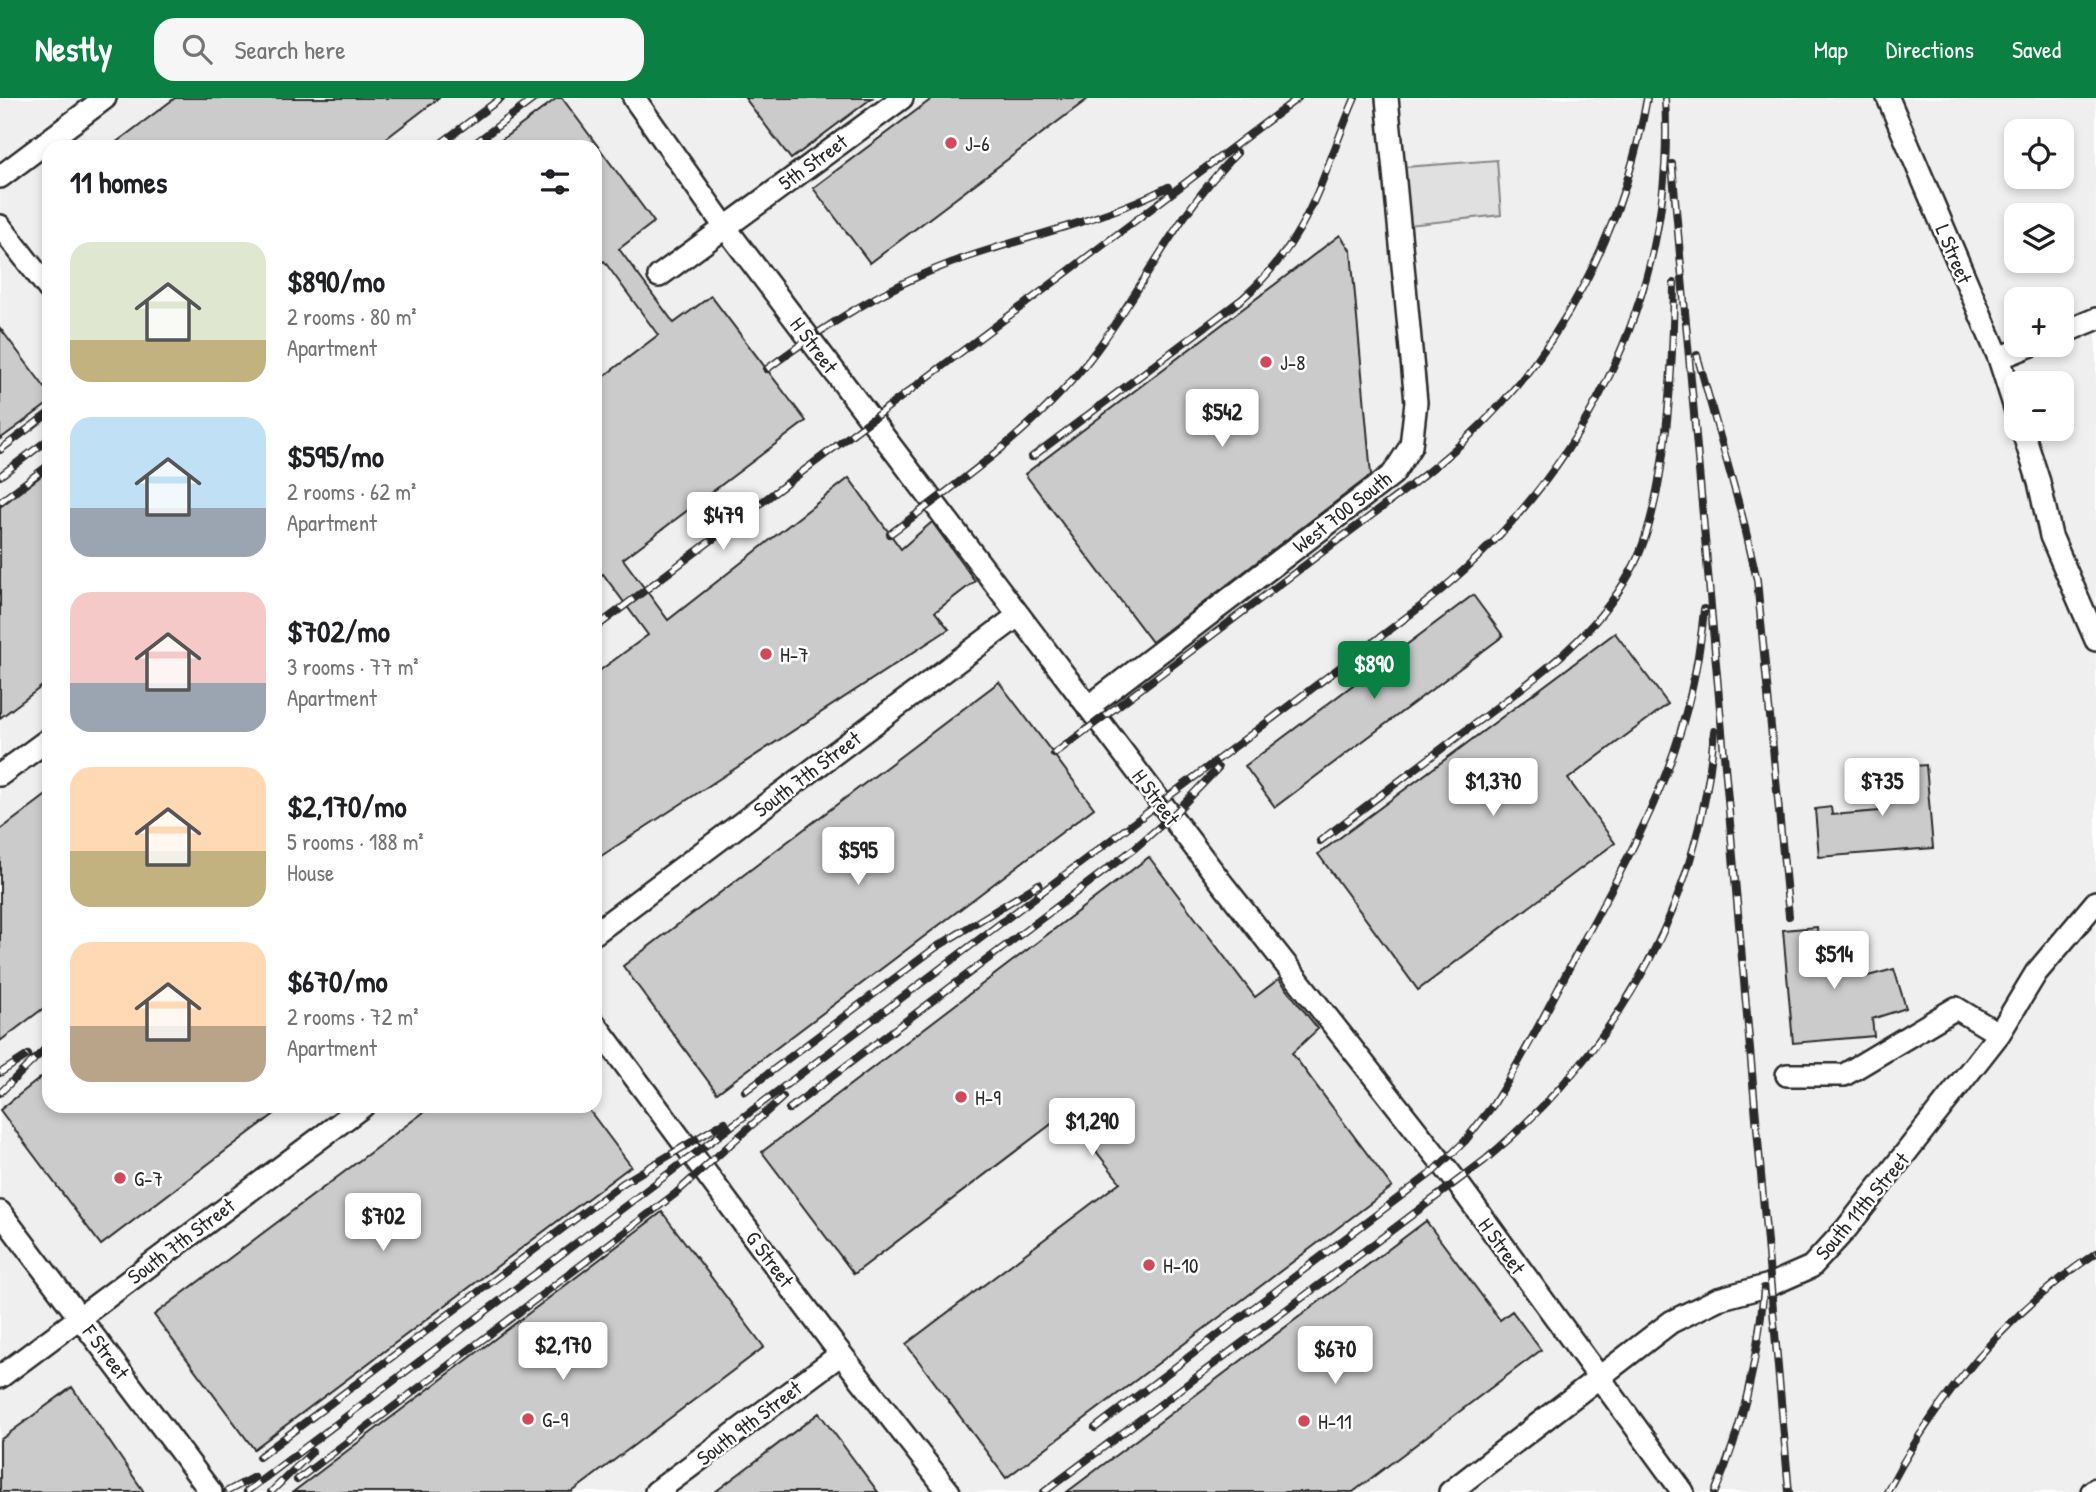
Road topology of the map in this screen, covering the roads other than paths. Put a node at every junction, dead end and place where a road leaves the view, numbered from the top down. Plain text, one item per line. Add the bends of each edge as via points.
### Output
1 (105, 98) edge
2 (634, 98) edge
3 (902, 98) edge
4 (1387, 98) edge
5 (1888, 98) edge
6 (49, 140) edge
7 (42, 145) edge
8 (0, 177) edge
9 (0, 226) edge
10 (725, 227) junction
11 (659, 276) dead end
12 (42, 280) edge
13 (2096, 319) edge
14 (2074, 328) edge
15 (2004, 357) edge
16 (1999, 359) junction
17 (2004, 374) edge
18 (2025, 441) edge
19 (1019, 615) junction
20 (2096, 640) edge
21 (1088, 707) junction
22 (42, 743) edge
23 (0, 775) edge
24 (2096, 902) edge
25 (602, 928) edge
26 (602, 1033) edge
27 (1999, 1034) junction
28 (1787, 1075) dead end
29 (354, 1113) edge
30 (0, 1212) edge
31 (79, 1317) junction
32 (841, 1354) junction
33 (0, 1377) edge
34 (1599, 1381) junction
35 (2096, 1489) edge
36 (211, 1492) edge
37 (656, 1492) edge
38 (949, 1492) edge
39 (1450, 1492) edge
40 (1683, 1492) edge
41 (2092, 1492) edge

1 - 6 lane
2 - 10 lane, H Street
3 - 10 lane, 5th Street
4 - 21 lane, West 700 South via 1416,401 1411,446 1392,474
5 - 16 lane, L Street
7 - 8 lane
9 - 12 lane
10 - 11 lane, 5th Street
10 - 19 lane, H Street
13 - 14 lane
15 - 16 lane
16 - 17 lane, L Street
18 - 20 lane via 2051,536
19 - 21 lane, H Street
19 - 25 lane, South 7th Street
21 - 34 lane, H Street via 1456,1181
22 - 23 lane
24 - 27 lane, South 11th Street via 2036,973
26 - 32 lane, G Street
27 - 28 lane via 1956,1008 1844,1075
27 - 34 lane, South 11th Street via 1811,1267 1770,1285 1718,1299 1671,1322
29 - 31 lane, South 7th Street
30 - 31 lane, F Street
31 - 33 lane, South 7th Street
31 - 36 lane, F Street
32 - 37 lane, South 9th Street
32 - 38 lane, G Street
34 - 39 lane, South 11th Street
34 - 40 lane, H Street
35 - 41 lane

